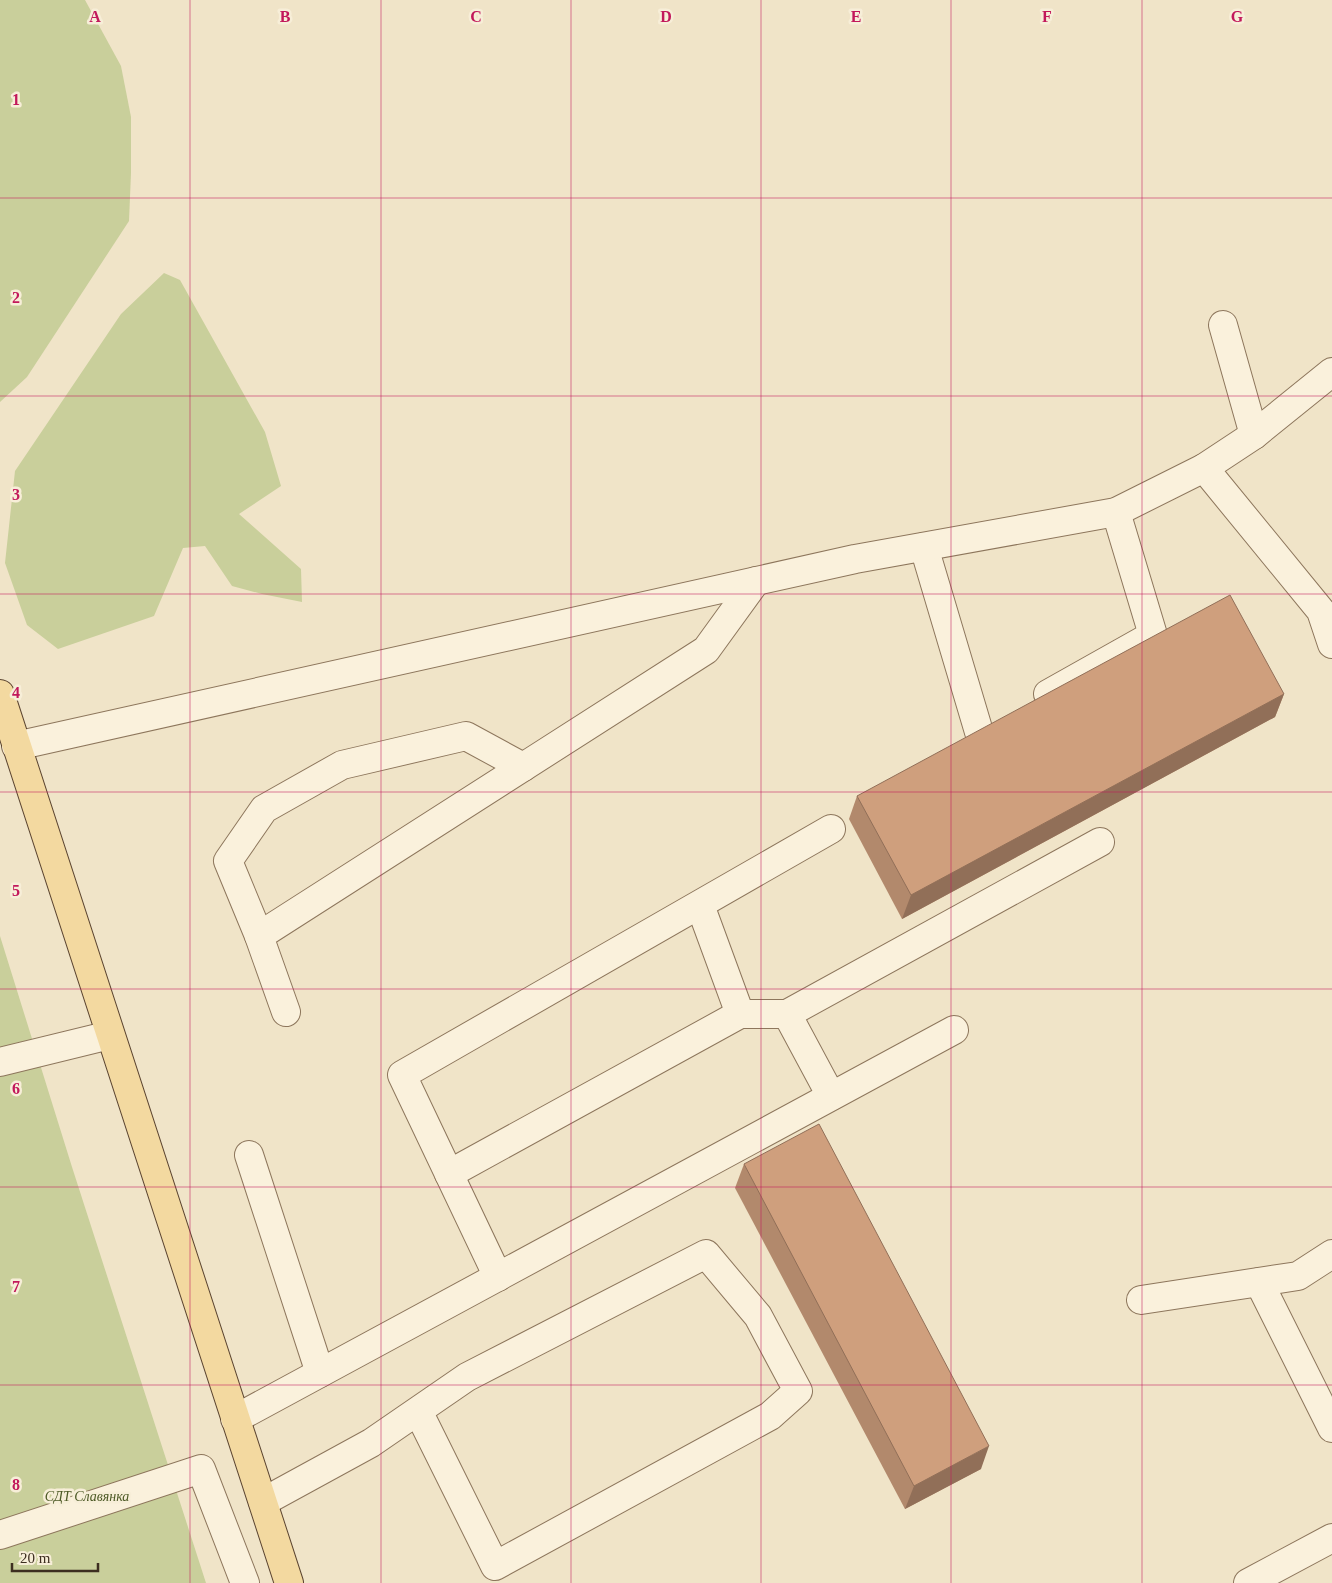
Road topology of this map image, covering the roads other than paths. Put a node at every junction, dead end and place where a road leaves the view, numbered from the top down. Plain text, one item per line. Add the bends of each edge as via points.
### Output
1 (1223, 324) dead end
2 (1332, 372) edge
3 (1254, 435) junction
4 (1204, 468) junction
5 (1116, 512) junction
6 (924, 547) junction
7 (756, 581) junction
8 (1332, 644) edge
9 (2, 710) edge
10 (979, 732) junction
11 (16, 746) junction
12 (955, 746) edge
13 (523, 767) junction
14 (831, 830) dead end
15 (1100, 842) dead end
16 (700, 905) junction
17 (259, 936) junction
18 (286, 1012) dead end
19 (740, 1014) junction
20 (787, 1014) junction
21 (954, 1030) dead end
22 (110, 1035) junction
23 (0, 1062) edge
24 (832, 1096) junction
25 (249, 1155) dead end
26 (449, 1174) junction
27 (1332, 1254) edge
28 (498, 1277) junction
29 (1259, 1282) junction
30 (1141, 1300) dead end
31 (320, 1373) junction
32 (418, 1411) junction
33 (235, 1419) junction
34 (1332, 1428) edge
35 (263, 1502) junction
36 (0, 1535) edge
37 (1332, 1538) edge
38 (245, 1583) edge
39 (289, 1583) edge
40 (1248, 1583) edge

1 - 3 street
2 - 3 street
3 - 4 street
4 - 5 street
4 - 8 street via 1321,611
5 - 6 street
5 - 10 street via 1153,635
6 - 7 street
6 - 10 street
7 - 11 street
7 - 13 street via 706,650
9 - 11 main road
10 - 12 street
11 - 22 main road
13 - 17 street
13 - 17 street via 466,736 342,766 264,809 228,861
14 - 16 street
15 - 20 street
16 - 19 street
16 - 26 street via 402,1075
17 - 18 street
19 - 20 street
19 - 26 street
20 - 24 street
21 - 24 street
22 - 23 street
22 - 33 main road
24 - 28 street
25 - 31 street
26 - 28 street
27 - 29 street via 1298,1276
28 - 31 street
29 - 30 street
29 - 34 street
31 - 33 street
32 - 32 street via 467,1378 706,1254 758,1316 798,1391 770,1416 495,1566
32 - 35 street via 371,1443
33 - 35 main road
35 - 39 main road
36 - 38 street via 201,1469
37 - 40 street

